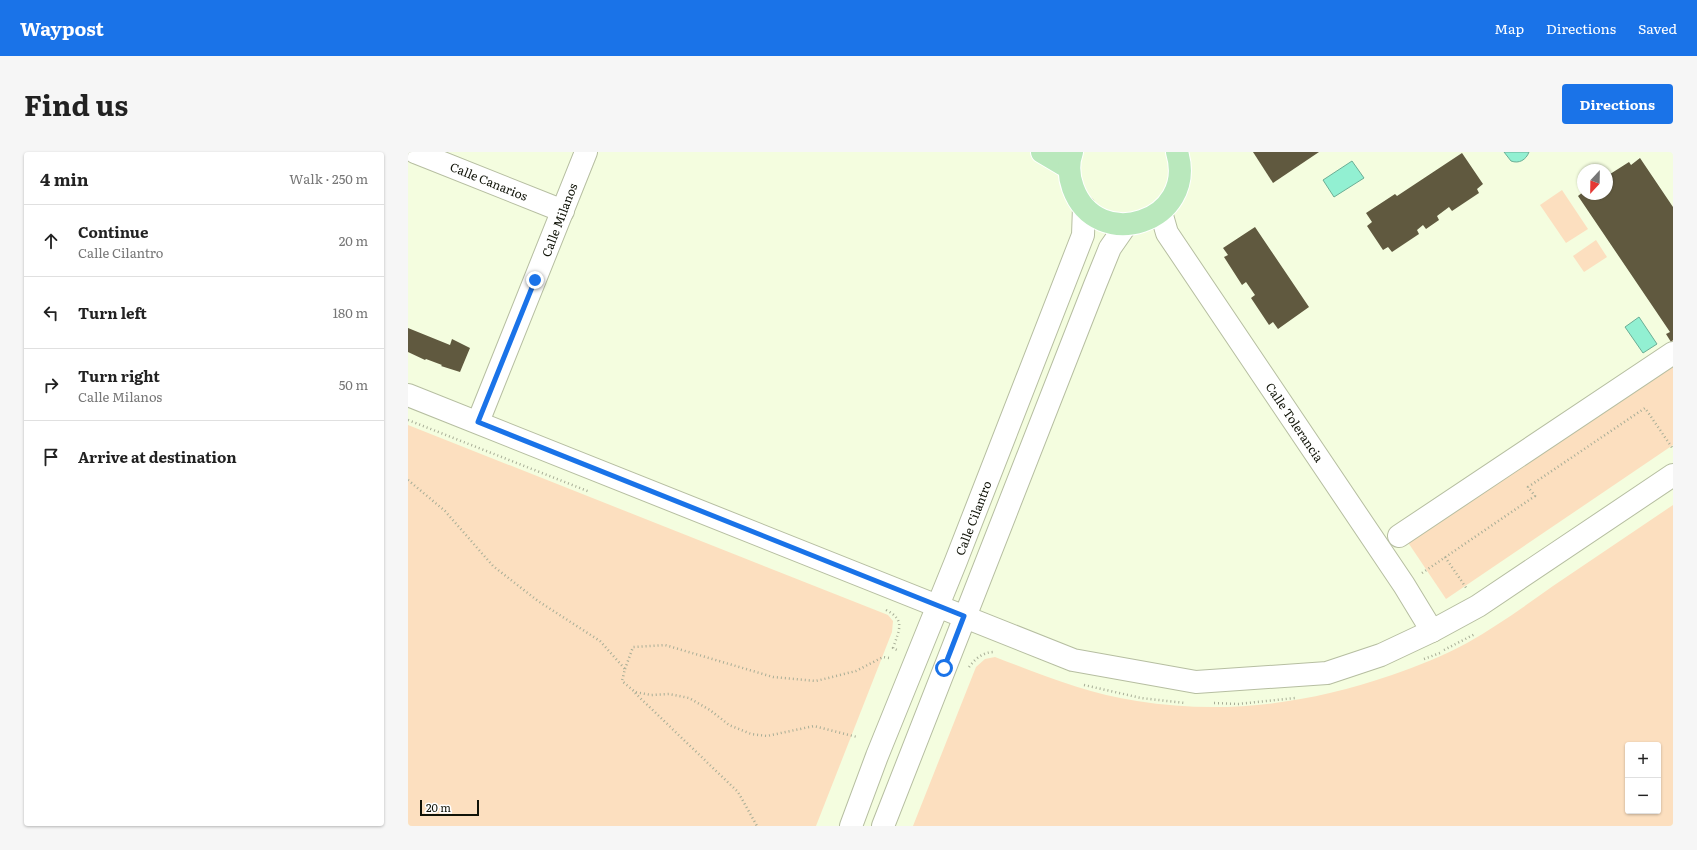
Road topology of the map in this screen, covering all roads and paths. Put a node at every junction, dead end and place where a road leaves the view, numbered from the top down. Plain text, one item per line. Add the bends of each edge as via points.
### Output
1 (414, 152) edge
2 (586, 152) edge
3 (1042, 152) edge
4 (1181, 155) edge
5 (1071, 160) edge
6 (1084, 207) junction
7 (563, 211) junction
8 (1161, 212) junction
9 (1126, 225) junction
10 (1673, 353) edge
11 (408, 395) edge
12 (408, 420) edge
13 (478, 422) junction
14 (1673, 448) edge
15 (1673, 475) edge
16 (408, 480) edge
17 (594, 493) dead end
18 (1399, 536) dead end
19 (1445, 557) junction
20 (1418, 576) dead end
21 (1470, 592) dead end
22 (938, 606) junction
23 (883, 608) dead end
24 (964, 616) junction
25 (1432, 631) junction
26 (1477, 632) dead end
27 (897, 650) dead end
28 (998, 654) dead end
29 (889, 658) dead end
30 (1422, 660) dead end
31 (625, 669) junction
32 (967, 672) dead end
33 (1078, 683) dead end
34 (635, 692) junction
35 (1300, 697) dead end
36 (1191, 703) dead end
37 (1207, 703) dead end
38 (857, 737) dead end
39 (757, 826) edge
40 (851, 826) edge
41 (883, 826) edge

1 - 7 street, Calle Canarios
2 - 7 street, Calle Milanos
3 - 5 main road
4 - 8 main road via 1179,183
5 - 6 main road via 1071,182
6 - 9 main road via 1096,217 1110,223
6 - 22 street, Calle Cilantro via 1083,235
7 - 13 street, Calle Milanos
8 - 9 main road via 1150,219
8 - 25 street, Calle Tolerancia via 1167,233 1404,585
9 - 24 street via 1110,248
10 - 18 street
11 - 13 street
12 - 17 path
13 - 22 street
14 - 19 path via 1645,408 1528,487 1535,496
15 - 25 street via 1478,606
16 - 31 path via 445,511 493,566 538,601 600,641
19 - 20 path
19 - 21 path
22 - 24 street
22 - 40 street, Calle Cilantro
23 - 27 path via 894,614 900,623 893,648
24 - 25 street via 1072,660 1196,682 1327,673 1381,655
24 - 41 street
26 - 30 path
28 - 32 path via 993,652 980,656
29 - 31 path via 883,657 856,671 816,681 773,677 665,645 633,648
31 - 34 path via 622,681
33 - 36 path via 1141,698
34 - 38 path via 689,698 729,725 750,734 767,736 814,726
34 - 39 path via 738,792
35 - 37 path via 1238,704

